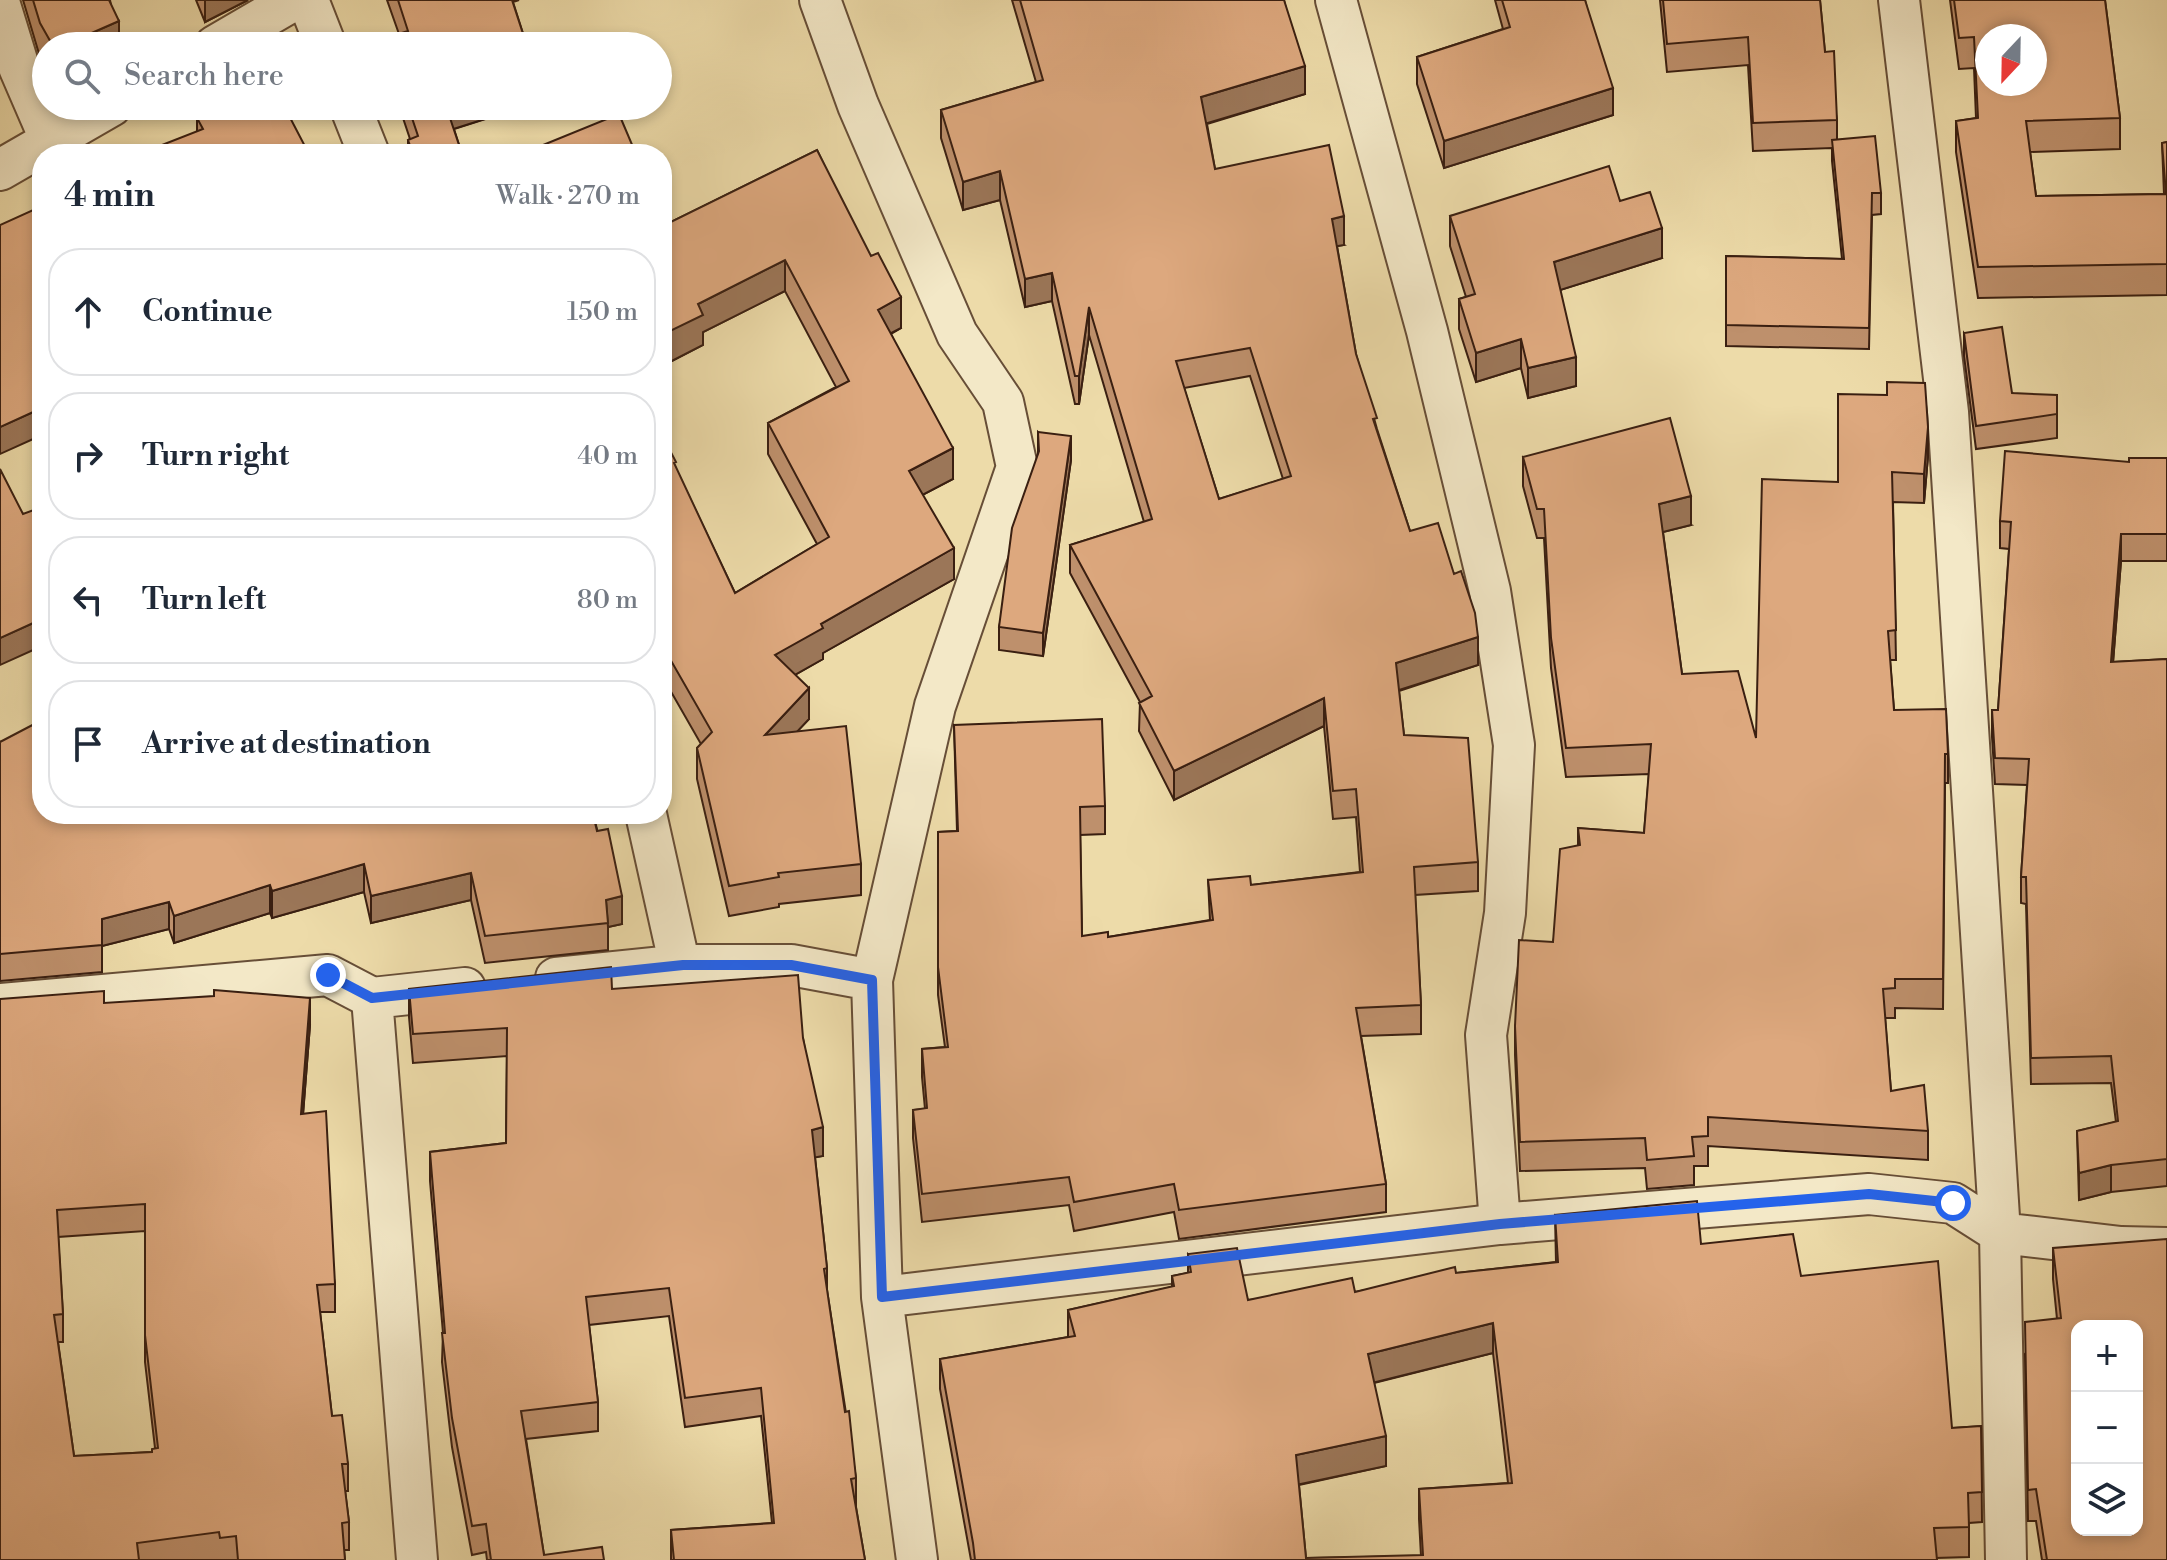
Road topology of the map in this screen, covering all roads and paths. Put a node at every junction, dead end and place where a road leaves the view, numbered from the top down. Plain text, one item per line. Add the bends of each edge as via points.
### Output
1 (294, 0) edge
2 (308, 0) edge
3 (820, 0) edge
4 (1336, 0) edge
5 (1899, 0) edge
6 (0, 5) edge
7 (239, 32) edge
8 (321, 32) edge
9 (32, 97) edge
10 (42, 120) edge
11 (87, 120) edge
12 (356, 120) edge
13 (51, 141) junction
14 (46, 144) edge
15 (365, 144) edge
16 (32, 152) edge
17 (0, 170) edge
18 (648, 824) edge
19 (683, 965) junction
20 (872, 980) junction
21 (372, 998) junction
22 (0, 1004) edge
23 (1500, 1224) junction
24 (2000, 1233) junction
25 (2167, 1248) edge
26 (882, 1297) junction
27 (417, 1560) edge
28 (917, 1560) edge
29 (2006, 1560) edge

1 - 7 street
2 - 8 street
3 - 20 street via 858,105 957,334 1003,402 1017,467 935,706
4 - 23 street via 1427,331 1490,591 1514,745 1505,913 1486,1035
5 - 24 street via 1948,412
6 - 9 street
10 - 13 street
11 - 13 street
12 - 15 street
13 - 14 street
16 - 17 street
18 - 19 street
19 - 20 street via 791,965
19 - 21 street
20 - 26 street
21 - 22 street via 328,975
21 - 27 street
23 - 24 street via 1869,1194 1953,1203
23 - 26 street
24 - 25 street
24 - 29 street
26 - 28 street

